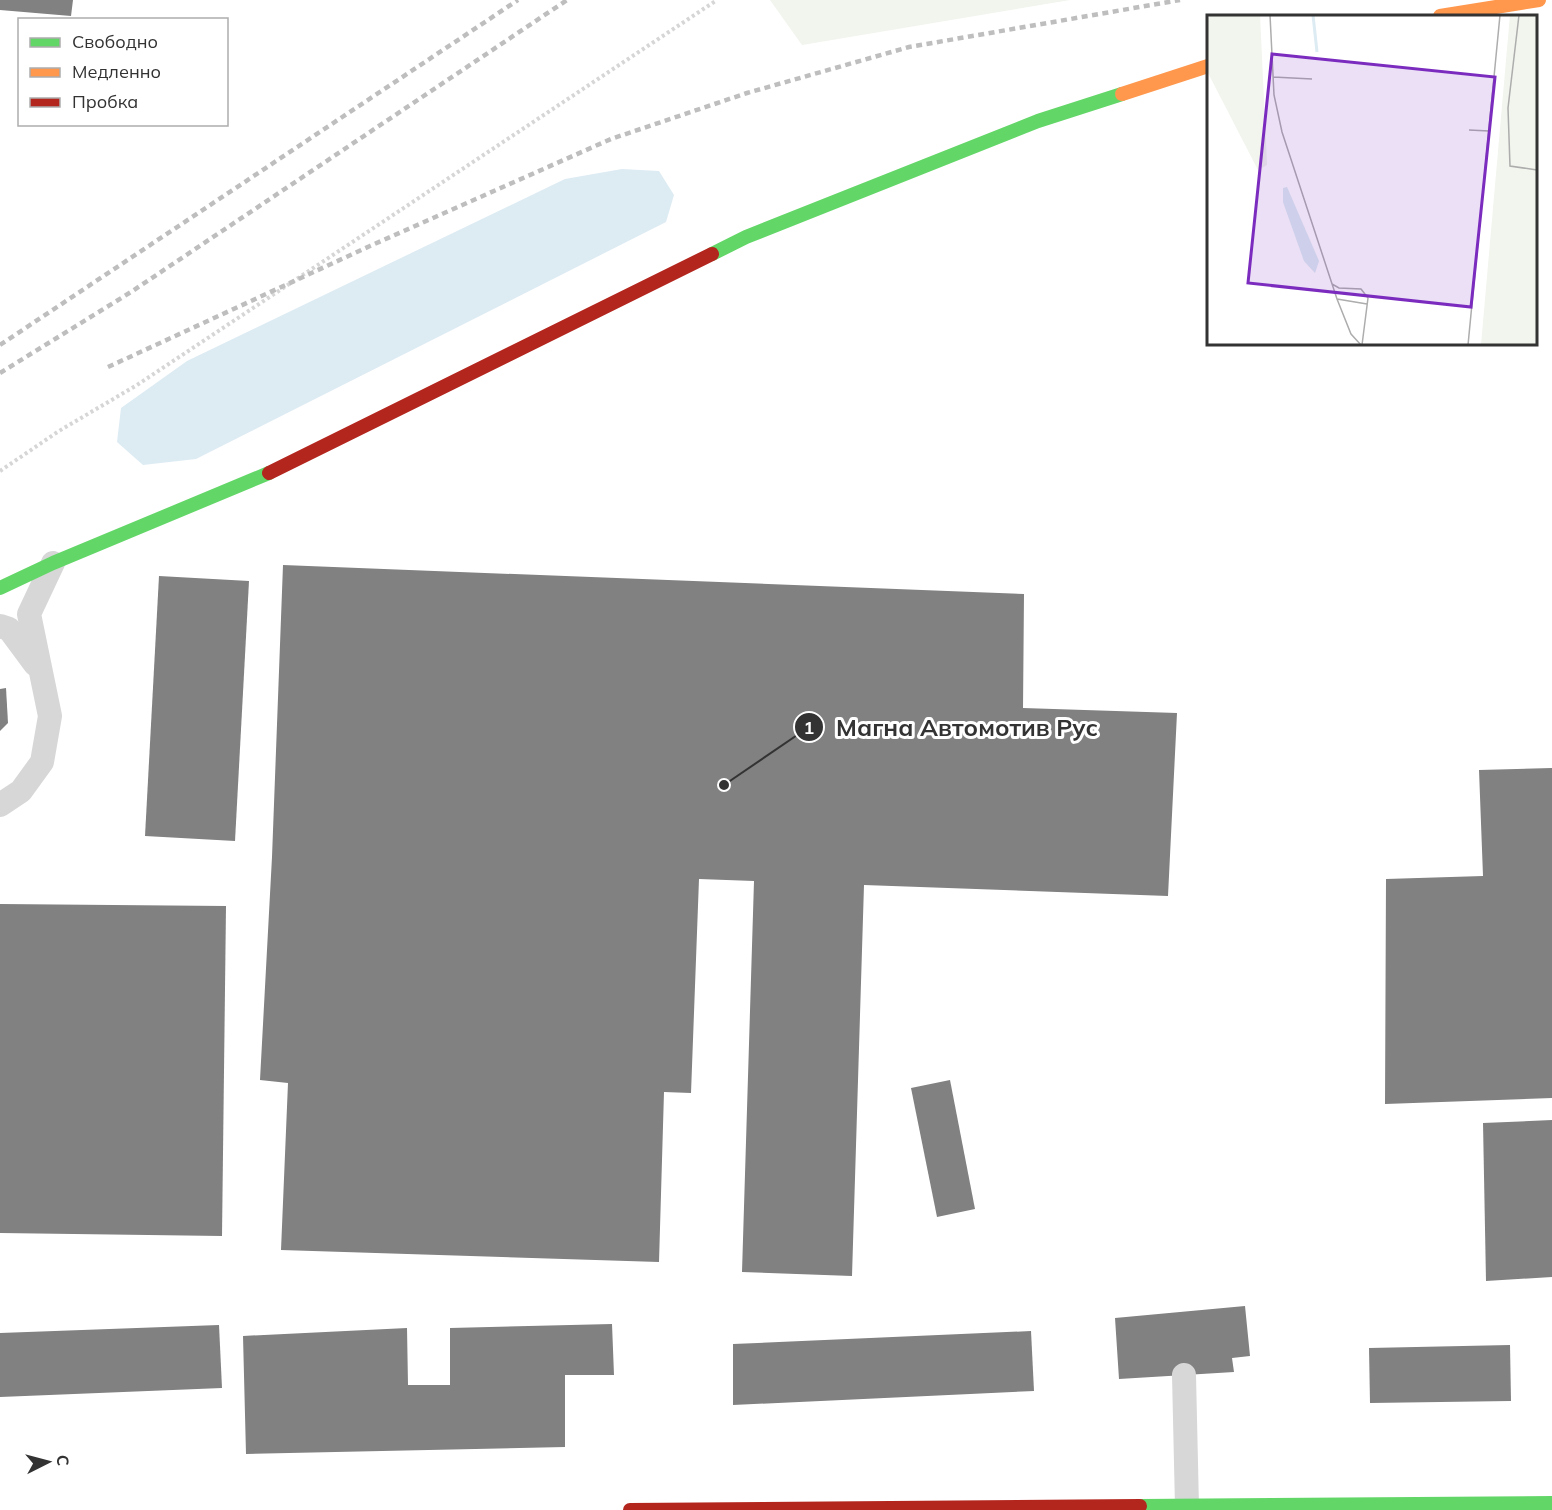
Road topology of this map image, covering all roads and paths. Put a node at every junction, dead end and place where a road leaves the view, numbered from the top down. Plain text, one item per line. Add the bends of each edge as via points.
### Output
1 (717, 0) edge
2 (1539, 0) edge
3 (1446, 15) edge
4 (1207, 67) edge
5 (0, 471) edge
6 (53, 563) junction
7 (0, 588) edge
8 (0, 626) edge
9 (40, 671) junction
10 (0, 805) edge
11 (1184, 1375) dead end
12 (1552, 1503) edge
13 (1187, 1507) junction
14 (630, 1510) edge

1 - 5 path via 137,385
2 - 3 street
4 - 6 street via 1038,122 746,237 280,468
6 - 7 street
6 - 9 street via 29,614
8 - 9 street via 9,629
9 - 10 street via 50,716 42,762 21,791
11 - 13 street
12 - 13 street
13 - 14 street

